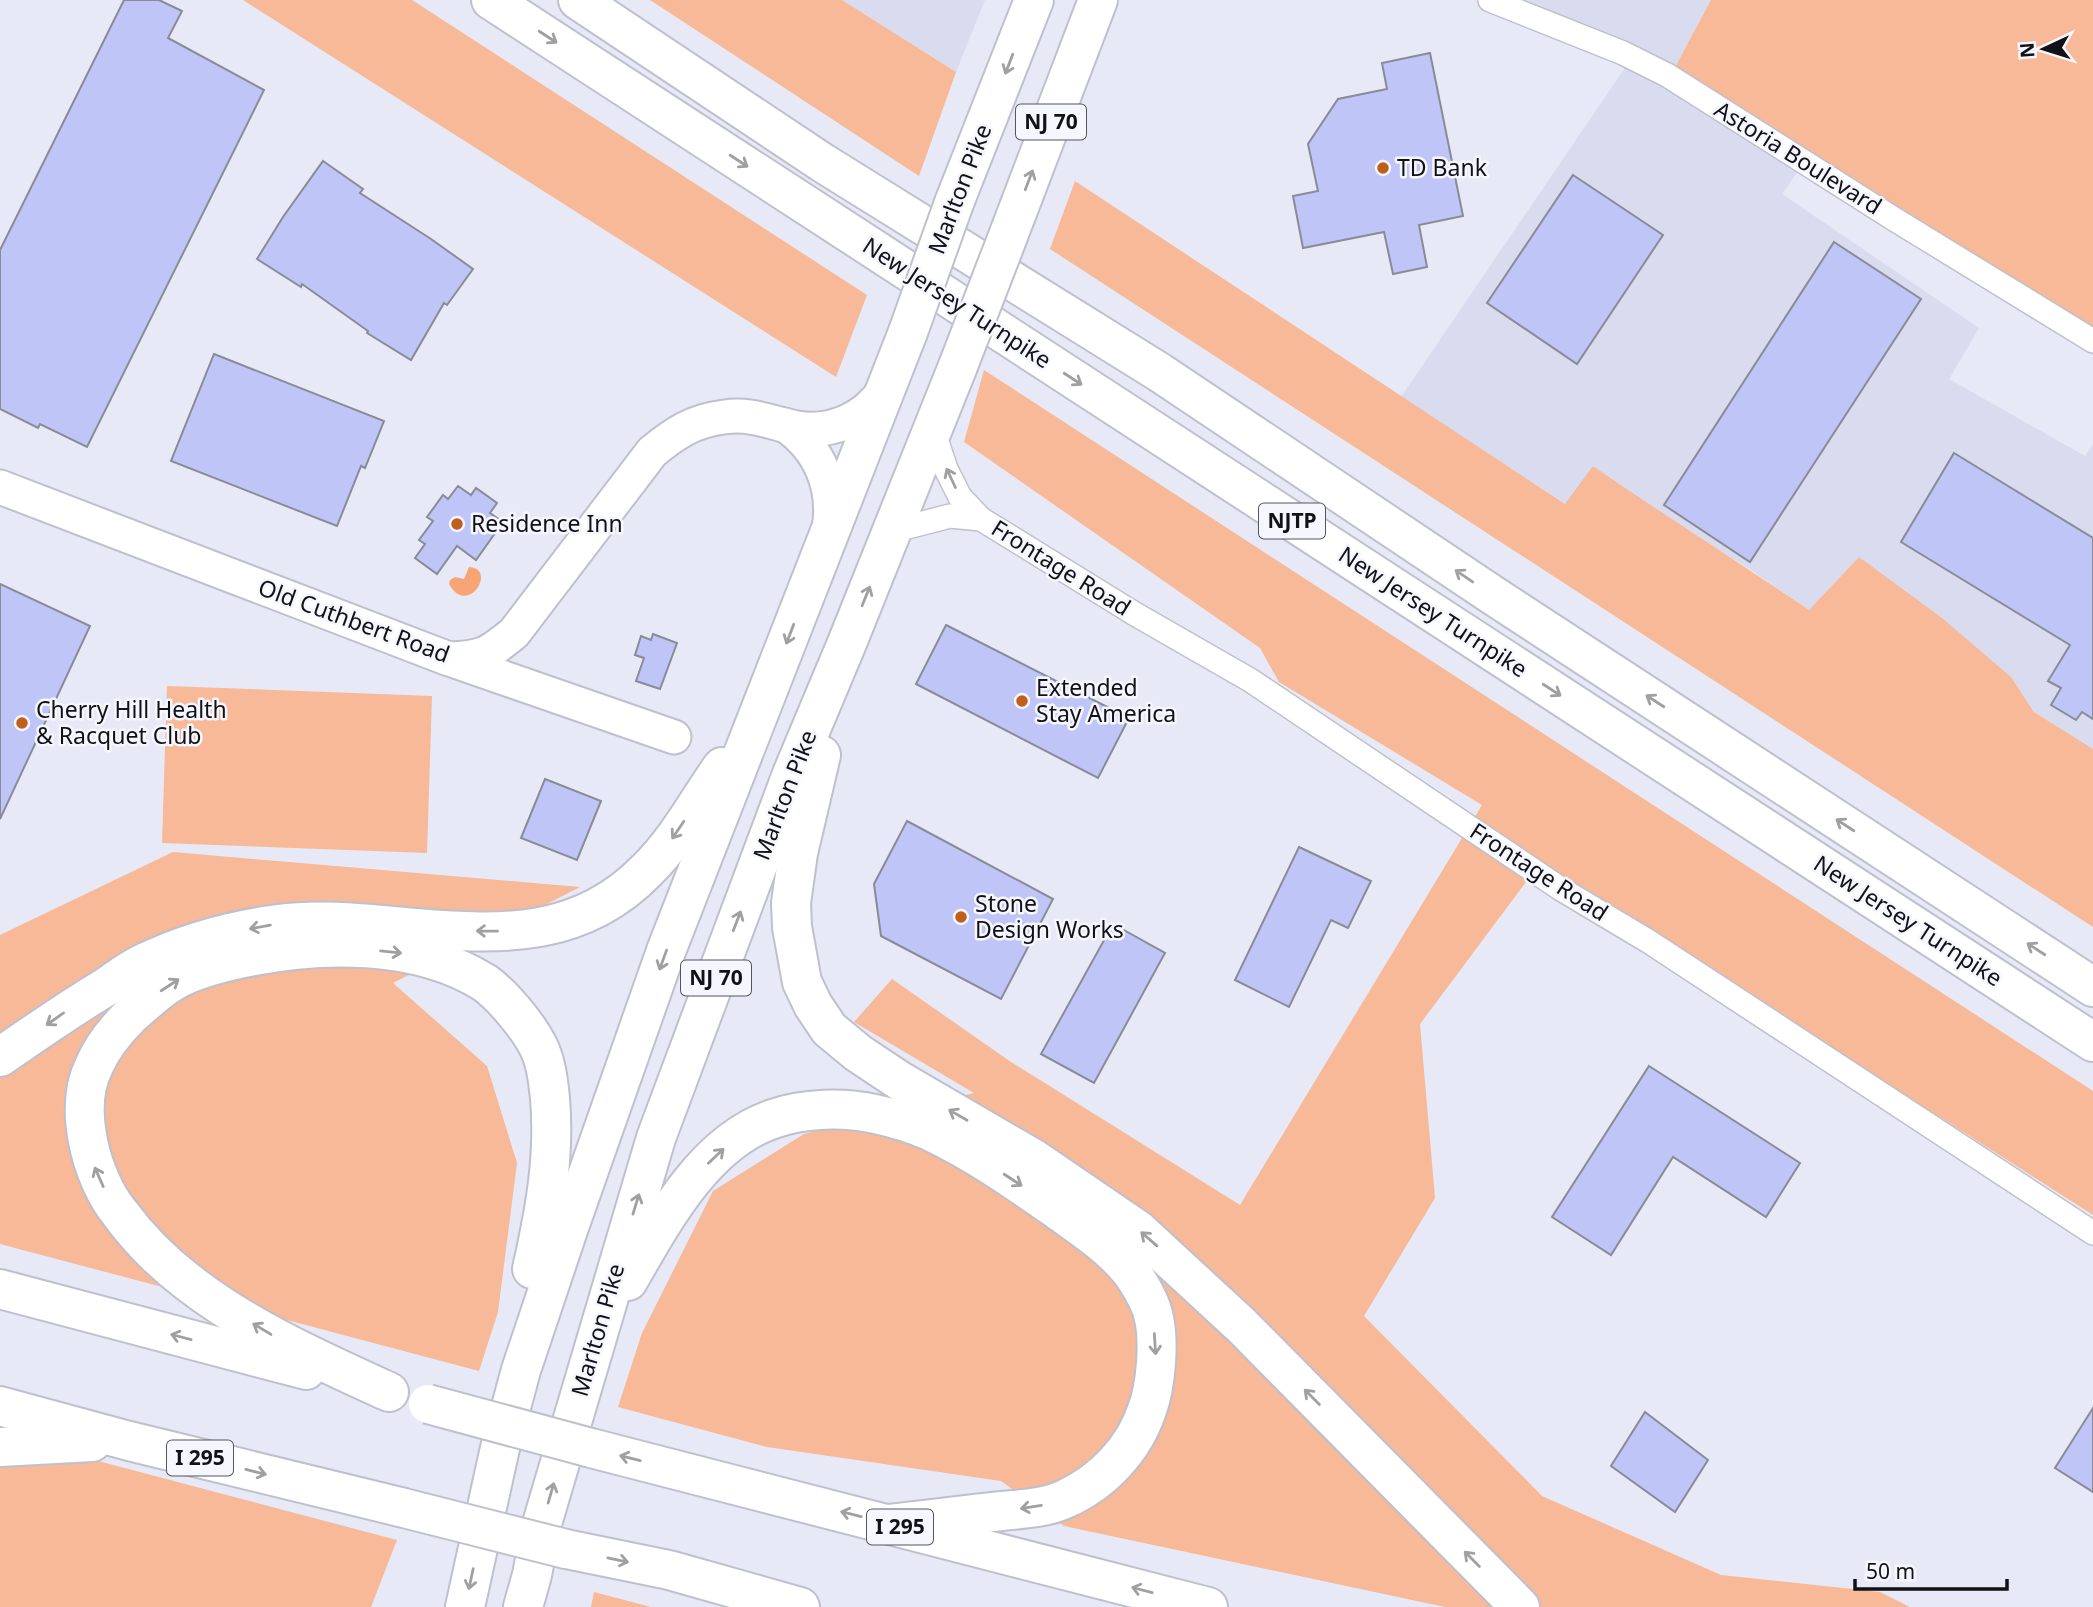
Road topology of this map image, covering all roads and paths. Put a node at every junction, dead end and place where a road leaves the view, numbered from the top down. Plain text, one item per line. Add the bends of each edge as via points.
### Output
1 (491, 0) edge
2 (578, 0) edge
3 (1034, 0) edge
4 (1098, 0) edge
5 (1490, 0) edge
6 (2093, 341) edge
7 (886, 388) junction
8 (785, 425) junction
9 (932, 429) junction
10 (0, 486) edge
11 (981, 519) junction
12 (892, 531) junction
13 (827, 538) junction
14 (847, 643) junction
15 (449, 659) junction
16 (759, 713) junction
17 (674, 737) dead end
18 (2093, 987) edge
19 (2093, 1042) edge
20 (0, 1057) edge
21 (2093, 1233) edge
22 (0, 1289) edge
23 (597, 1334) junction
24 (521, 1370) junction
25 (390, 1392) junction
26 (0, 1406) edge
27 (129, 1441) junction
28 (0, 1447) edge
29 (888, 1524) junction
30 (669, 1570) junction
31 (528, 1596) edge
32 (465, 1607) edge
33 (741, 1607) edge
34 (800, 1607) edge
35 (1208, 1607) edge
36 (1520, 1607) edge

1 -> 19 highway, New Jersey Turnpike / NJTP
18 -> 2 highway, New Jersey Turnpike / NJTP via 1159,372 823,163
3 -> 7 highway, Marlton Pike / NJ 70, bridge
9 -> 4 highway, Marlton Pike / NJ 70, bridge
5 - 6 street, Astoria Boulevard via 1667,75
7 - 8 street, Old Cuthbert Road via 867,410 842,424 814,430
7 - 13 highway, Marlton Pike / NJ 70
8 - 13 street, Old Cuthbert Road via 811,448 823,471 831,504
8 - 15 street, Old Cuthbert Road via 755,416 724,417 678,431 652,452 514,634 489,653
11 -> 9 street, Frontage Road via 960,496
9 - 12 highway, Marlton Pike / NJ 70
10 - 15 street, Old Cuthbert Road
11 - 12 street, Frontage Road via 950,516
11 - 21 street, Frontage Road via 1250,680 1561,889 1648,941
14 -> 12 highway, Marlton Pike / NJ 70
13 -> 16 highway, Marlton Pike / NJ 70
23 -> 14 highway, Marlton Pike / NJ 70 via 656,1138 792,774
36 -> 14 highway via 1241,1325 1138,1230 1034,1159 900,1081 829,1029 802,982 791,903 798,853
15 - 17 street
16 -> 20 highway via 648,870 621,894 592,910 563,923 491,932 328,920 223,934 144,962
16 -> 24 highway, Marlton Pike / NJ 70 via 666,951
25 -> 22 highway, I 295
23 -> 29 highway via 662,1222 695,1178 743,1134 773,1119 838,1109 875,1114 929,1131 1023,1186 1097,1239 1128,1268 1153,1313 1153,1395 1142,1427 1115,1465 1063,1500
31 -> 23 highway, Marlton Pike / NJ 70 via 541,1527
25 -> 24 highway via 279,1339 189,1283 117,1211 97,1175 86,1137 85,1099 92,1068 116,1030 174,981 218,963 279,951 348,947 413,954 449,965 486,984 519,1016 538,1045 548,1076 552,1126 550,1182 526,1298
24 -> 32 highway, Marlton Pike / NJ 70
29 -> 25 highway, I 295, bridge
26 - 27 highway, I 295
27 - 28 highway
27 -> 30 highway, I 295, bridge via 566,1549
35 -> 29 highway, I 295
30 - 33 highway
30 - 34 highway, I 295

